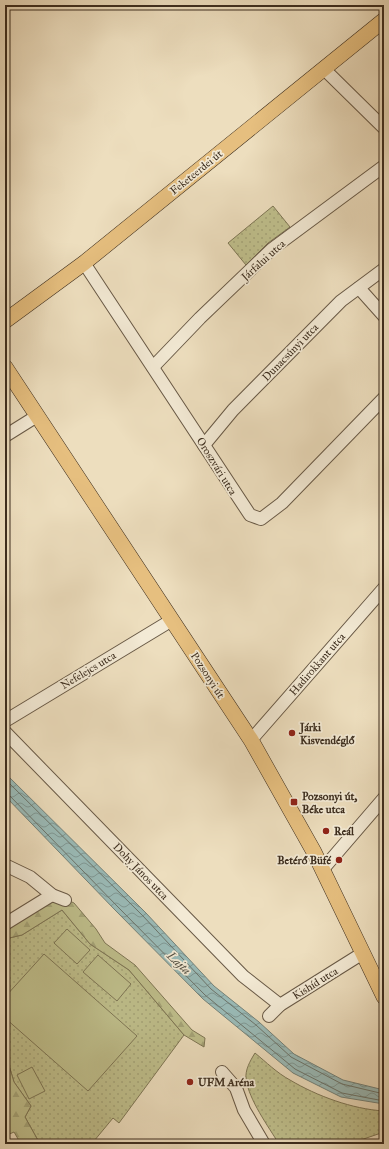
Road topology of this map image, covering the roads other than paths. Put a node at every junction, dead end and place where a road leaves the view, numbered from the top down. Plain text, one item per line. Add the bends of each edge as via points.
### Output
1 (384, 20) edge
2 (324, 69) junction
3 (384, 128) edge
4 (384, 166) edge
5 (84, 262) junction
6 (384, 269) edge
7 (359, 288) junction
8 (384, 316) edge
9 (5, 321) edge
10 (5, 367) edge
11 (153, 367) junction
12 (384, 398) edge
13 (37, 416) junction
14 (5, 436) edge
15 (204, 445) junction
16 (382, 594) edge
17 (172, 620) junction
18 (5, 721) edge
19 (5, 732) edge
20 (251, 740) junction
21 (384, 798) edge
22 (5, 865) edge
23 (322, 869) junction
24 (52, 895) junction
25 (65, 900) dead end
26 (5, 924) edge
27 (363, 953) junction
28 (384, 997) edge
29 (280, 1006) junction
30 (269, 1016) dead end
31 (222, 1072) dead end
32 (264, 1144) edge

1 - 2 main road, Feketeerdei út
2 - 3 street
2 - 5 main road, Feketeerdei út
4 - 11 street, Járfalui utca via 272,249
5 - 9 main road, Feketeerdei út
5 - 11 street, Oroszvári utca
6 - 7 street, Dunacsúnyi utca
7 - 8 street
7 - 15 street, Dunacsúnyi utca via 341,301 299,342 233,410
10 - 13 main road, Pozsonyi út
11 - 15 street, Oroszvári utca
12 - 15 street, Oroszvári utca via 282,503 261,519 250,515
13 - 14 street
13 - 17 main road, Pozsonyi út
16 - 20 street, Hadirokkant utca
17 - 18 street, Nefelejcs utca
17 - 20 main road, Pozsonyi út
19 - 29 street, Dohy János utca via 243,976
20 - 23 main road, Pozsonyi út
21 - 23 street
22 - 24 street via 30,877
23 - 27 main road, Pozsonyi út
24 - 25 street
24 - 26 street
27 - 28 main road, Pozsonyi út
27 - 29 street, Kishíd utca
29 - 30 street, Kishíd utca
31 - 32 street via 236,1088 244,1110

